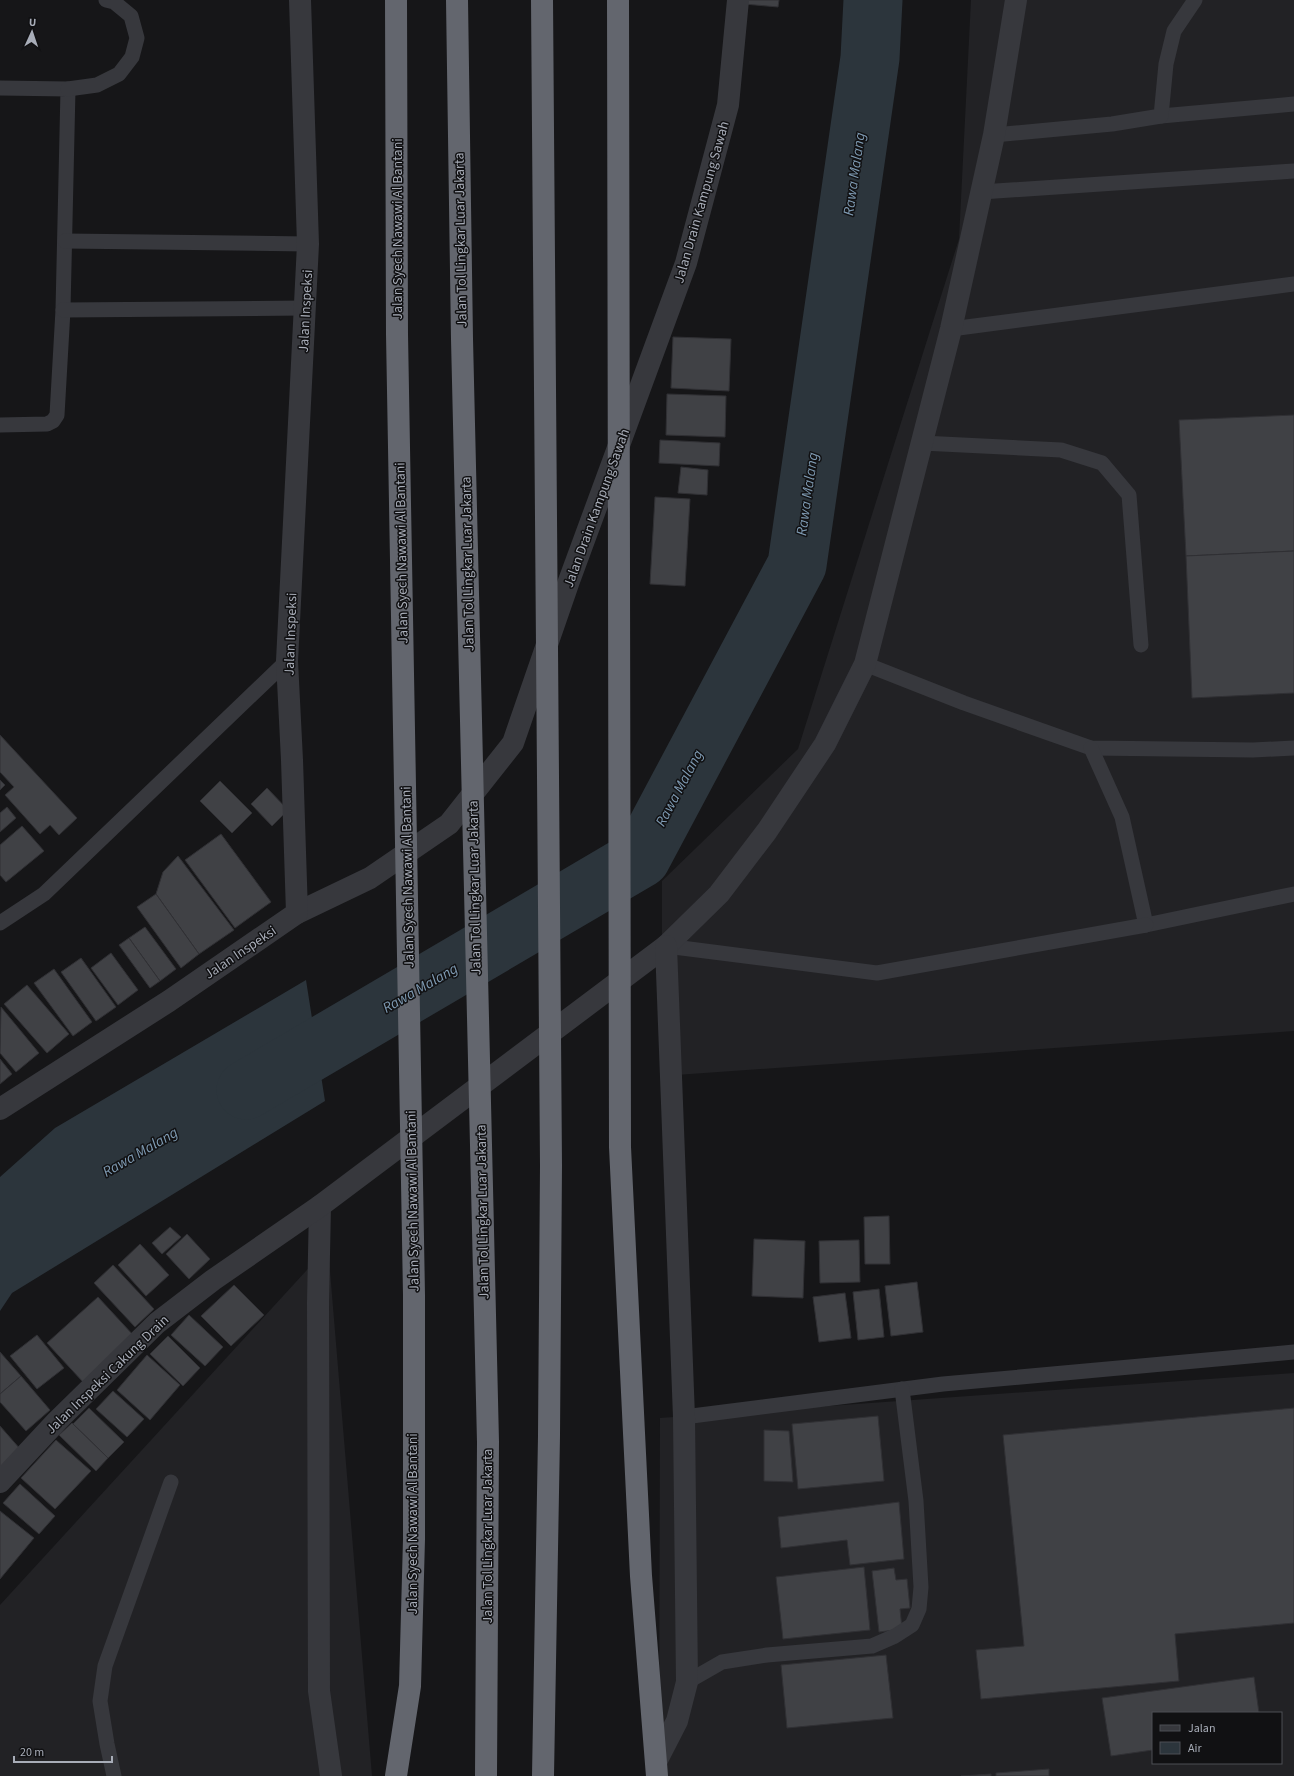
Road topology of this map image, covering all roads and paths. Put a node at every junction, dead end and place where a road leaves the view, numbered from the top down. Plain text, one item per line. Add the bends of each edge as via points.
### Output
1 (106, 0) edge
2 (300, 0) edge
3 (396, 0) edge
4 (457, 0) edge
5 (542, 0) edge
6 (618, 0) edge
7 (738, 0) edge
8 (1016, 0) edge
9 (1195, 0) edge
10 (0, 88) edge
11 (68, 89) junction
12 (1294, 104) edge
13 (1161, 116) junction
14 (994, 135) junction
15 (1294, 171) edge
16 (981, 192) junction
17 (65, 240) junction
18 (308, 244) junction
19 (1294, 284) edge
20 (305, 308) junction
21 (63, 310) junction
22 (951, 329) junction
23 (0, 425) edge
24 (922, 443) junction
25 (1141, 646) dead end
26 (287, 661) junction
27 (865, 664) junction
28 (1091, 748) junction
29 (1294, 748) edge
30 (1294, 894) edge
31 (297, 913) junction
32 (0, 923) edge
33 (1146, 925) junction
34 (666, 946) junction
35 (0, 1109) edge
36 (320, 1206) junction
37 (1294, 1352) edge
38 (902, 1389) junction
39 (684, 1417) junction
40 (0, 1482) edge
41 (171, 1482) dead end
42 (687, 1682) junction
43 (657, 1768) edge
44 (114, 1776) edge
45 (331, 1776) edge
46 (396, 1776) edge
47 (486, 1776) edge
48 (543, 1776) edge

1 - 11 lane via 114,2 131,16 137,38 132,57 119,74 97,85
2 - 18 street, Jalan Inspeksi
3 - 46 highway, Jalan Syech Nawawi Al Bantani via 397,334 414,1295 414,1540 410,1686
4 - 47 highway, Jalan Tol Lingkar Luar Jakarta via 462,339 488,1442
5 - 48 highway via 551,1165 550,1436
6 - 43 highway via 620,1147 641,1576
7 - 31 street, Jalan Drain Kampung Sawah via 728,105 686,263 569,581 513,743 449,824 370,878
8 - 14 street, Jalan Inspeksi Cakung Drain
9 - 13 lane via 1174,31 1166,64
10 - 11 lane
11 - 17 lane
12 - 13 lane
13 - 14 lane via 1112,124
14 - 16 street, Jalan Inspeksi Cakung Drain
15 - 16 lane
16 - 22 street, Jalan Inspeksi Cakung Drain
17 - 18 lane
17 - 21 lane
18 - 20 street, Jalan Inspeksi
19 - 22 lane
20 - 21 lane
20 - 26 street, Jalan Inspeksi
21 - 23 lane via 57,415 47,424
22 - 24 street, Jalan Inspeksi Cakung Drain
24 - 25 lane via 1060,450 1102,463 1129,495
24 - 27 street, Jalan Inspeksi Cakung Drain
26 - 31 street, Jalan Inspeksi
26 - 32 lane via 44,894
27 - 28 lane via 964,703
27 - 34 street, Jalan Inspeksi Cakung Drain via 825,744 767,831 719,894
28 - 29 lane
28 - 33 lane via 1122,817
30 - 33 lane
31 - 35 street, Jalan Inspeksi via 169,1001
33 - 34 lane via 877,973
34 - 36 street, Jalan Inspeksi Cakung Drain
34 - 39 street
36 - 40 street, Jalan Inspeksi Cakung Drain via 213,1280 157,1323 57,1421
36 - 45 street via 319,1691
37 - 38 lane
38 - 39 lane
38 - 42 lane via 916,1500 922,1587 919,1609 912,1625 896,1636 872,1646 767,1655 722,1662
39 - 42 street
41 - 44 lane via 105,1666 100,1701
42 - 43 street via 677,1721

